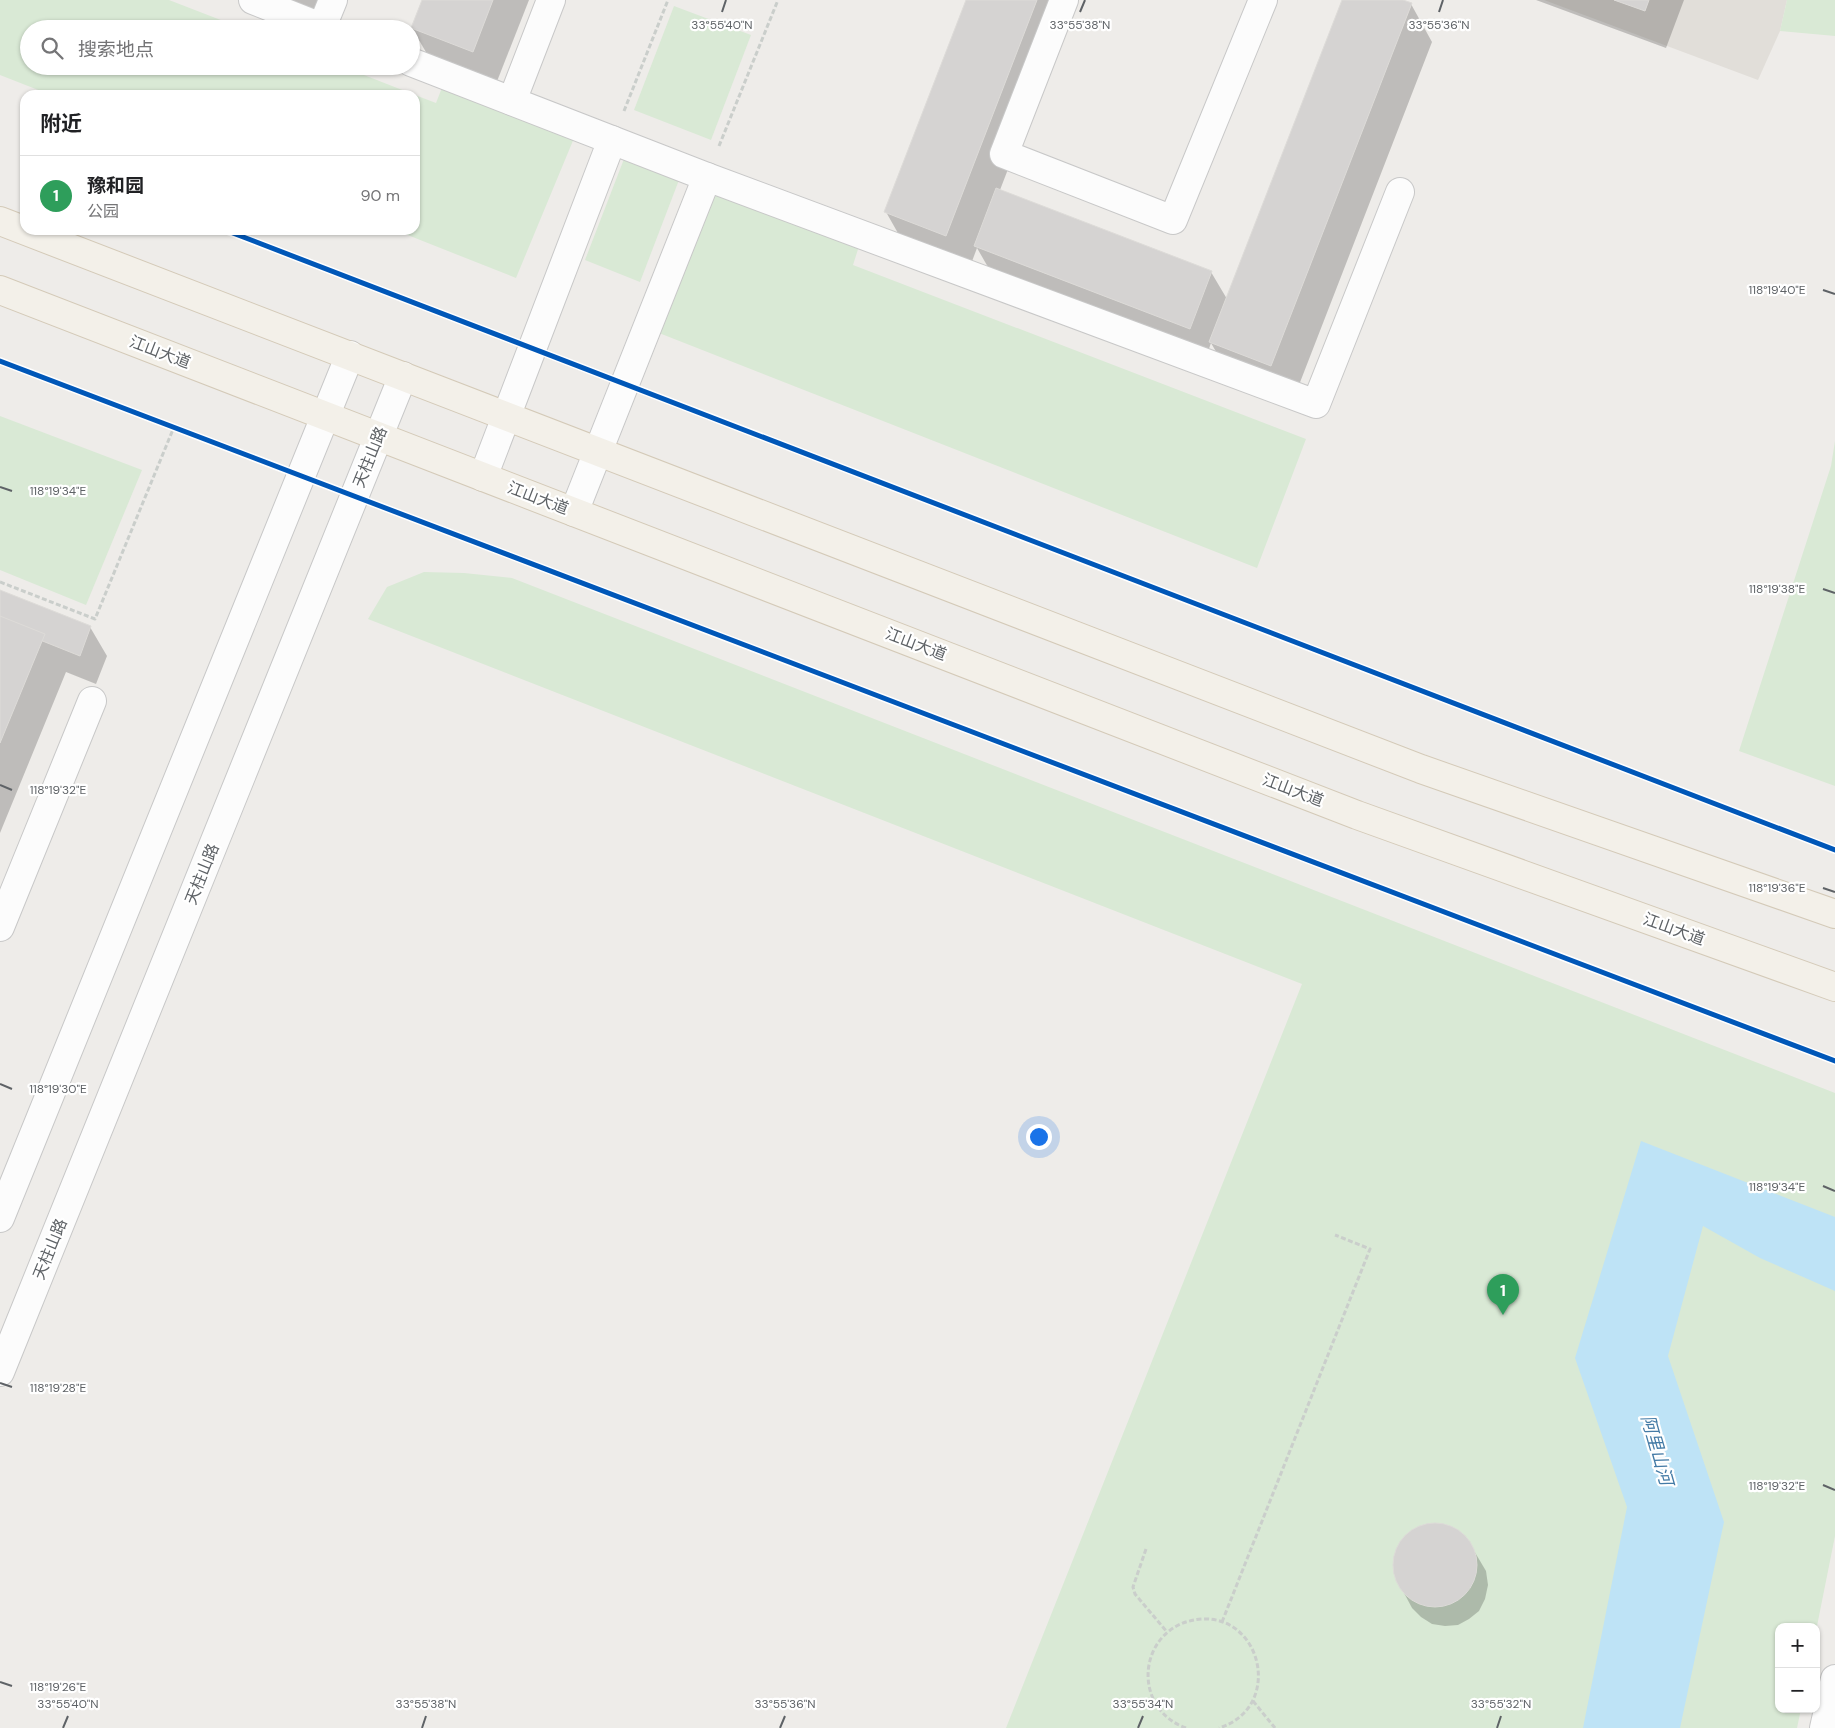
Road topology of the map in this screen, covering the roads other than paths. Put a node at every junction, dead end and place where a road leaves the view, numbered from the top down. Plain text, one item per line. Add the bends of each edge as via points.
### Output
1 (253, 0) edge
2 (333, 0) edge
3 (551, 0) edge
4 (1064, 0) edge
5 (1263, 0) edge
6 (304, 20) edge
7 (327, 20) edge
8 (420, 65) edge
9 (512, 101) junction
10 (612, 140) junction
11 (707, 176) junction
12 (1400, 192) dead end
13 (0, 221) edge
14 (20, 229) edge
15 (37, 235) edge
16 (0, 290) edge
17 (350, 355) junction
18 (403, 376) junction
19 (325, 416) junction
20 (506, 416) junction
21 (379, 437) junction
22 (598, 452) junction
23 (483, 477) junction
24 (574, 512) junction
25 (92, 700) dead end
26 (1835, 914) edge
27 (0, 928) edge
28 (1835, 987) edge
29 (0, 1218) edge
30 (0, 1372) edge
31 (1835, 1678) edge
32 (1824, 1728) edge

1 - 6 street
2 - 7 street
3 - 9 street
4 - 5 street via 1004,154 1173,220
8 - 9 street
9 - 10 street
10 - 11 street
10 - 20 street
11 - 12 street via 1316,404
11 - 22 street
13 - 14 main road
15 - 17 main road
16 - 19 main road, 江山大道
17 - 18 main road
17 - 19 street
18 - 20 main road
18 - 21 street, 天柱山路
19 - 21 main road, 江山大道
19 - 29 street
20 - 22 main road
20 - 23 street
21 - 23 main road, 江山大道
21 - 30 street, 天柱山路
22 - 24 street
22 - 26 main road via 1421,768
23 - 24 main road, 江山大道
24 - 28 main road, 江山大道 via 1357,815
25 - 27 street
31 - 32 street

